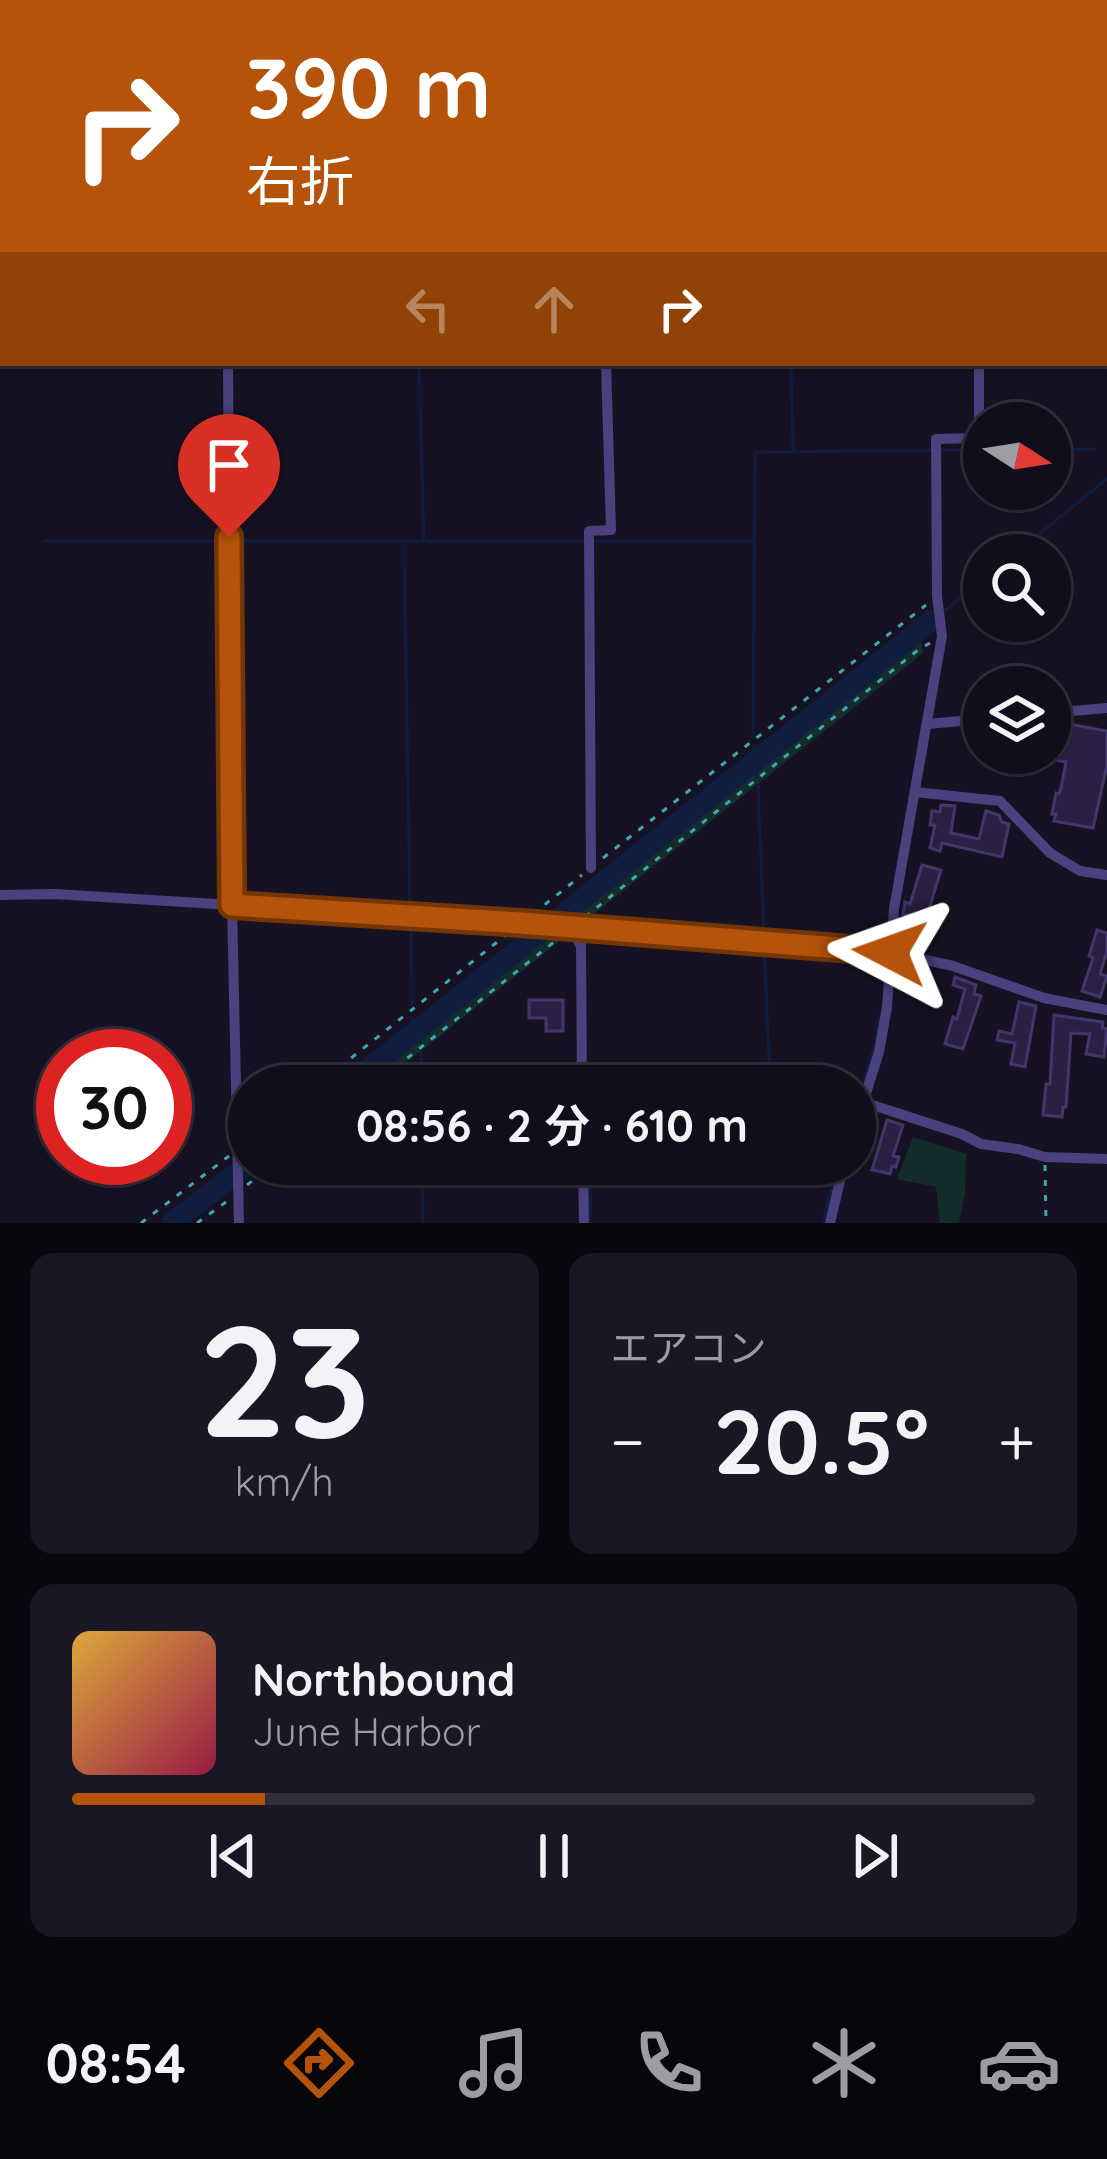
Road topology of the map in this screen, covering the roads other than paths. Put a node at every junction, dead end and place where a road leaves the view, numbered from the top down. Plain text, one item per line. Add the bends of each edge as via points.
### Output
1 (228, 366) edge
2 (606, 366) edge
3 (979, 366) edge
4 (1107, 708) edge
5 (1071, 711) edge
6 (963, 721) edge
7 (927, 724) junction
8 (915, 792) junction
9 (591, 868) road end
10 (1107, 874) edge
11 (0, 895) edge
12 (232, 905) junction
13 (571, 928) junction
14 (890, 952) junction
15 (1107, 1010) edge
16 (582, 1065) edge
17 (875, 1065) edge
18 (876, 1106) edge
19 (1107, 1159) edge
20 (583, 1185) edge
21 (839, 1185) edge
22 (238, 1223) edge
23 (584, 1223) edge
24 (830, 1223) edge

1 - 12 street
2 - 9 street via 611,530 590,531 589,542
3 - 7 street via 980,438 936,439 942,636
4 - 5 street
6 - 7 street
7 - 8 street
8 - 10 street via 1000,801 1050,853 1080,871
8 - 14 street
11 - 12 street
12 - 13 street
12 - 22 street
13 - 14 street
13 - 16 street via 581,946
14 - 15 street
14 - 17 street
18 - 19 street via 981,1144
20 - 23 street
21 - 24 street

